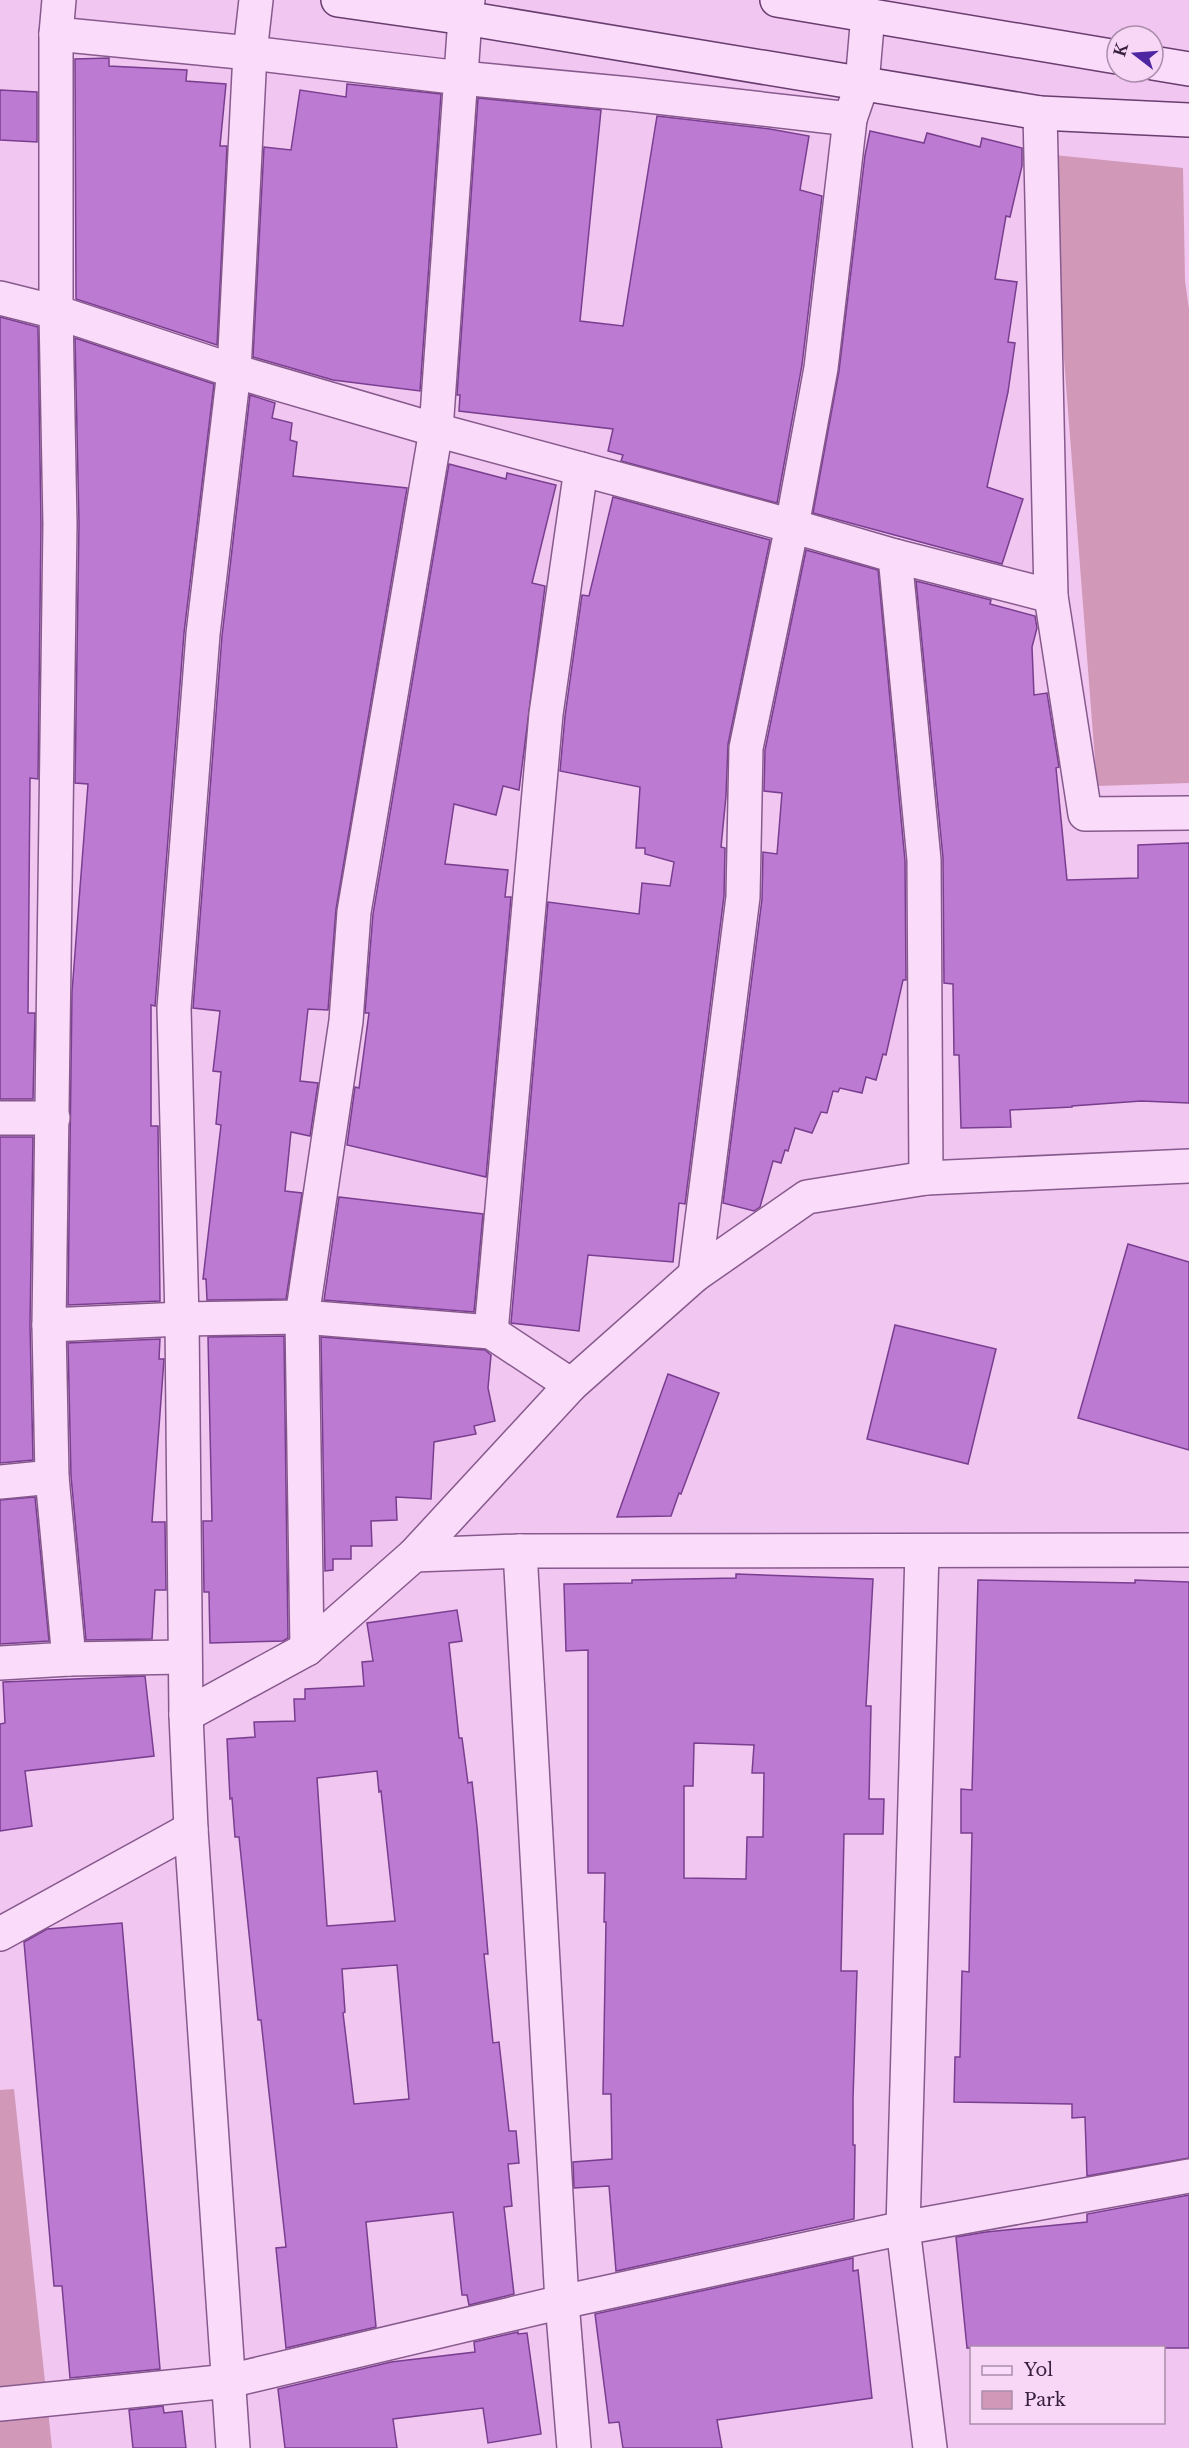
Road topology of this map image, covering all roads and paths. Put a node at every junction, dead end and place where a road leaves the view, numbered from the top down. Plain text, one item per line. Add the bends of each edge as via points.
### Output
1 (59, 0) edge
2 (256, 0) edge
3 (338, 0) edge
4 (777, 0) edge
5 (466, 9) edge
6 (868, 14) junction
7 (56, 34) junction
8 (250, 53) junction
9 (1105, 55) edge
10 (1165, 65) edge
11 (1189, 69) edge
12 (461, 78) junction
13 (862, 84) junction
14 (1040, 113) junction
15 (850, 119) junction
16 (1189, 120) edge
17 (0, 298) edge
18 (56, 312) junction
19 (234, 370) junction
20 (436, 430) junction
21 (581, 469) junction
22 (792, 526) junction
23 (895, 556) junction
24 (1051, 596) junction
25 (1189, 813) edge
26 (0, 1118) edge
27 (53, 1118) junction
28 (1189, 1166) edge
29 (926, 1178) junction
30 (695, 1275) junction
31 (302, 1317) junction
32 (182, 1319) junction
33 (49, 1325) junction
34 (491, 1332) junction
35 (571, 1385) junction
36 (52, 1477) junction
37 (0, 1482) edge
38 (1189, 1550) edge
39 (520, 1551) junction
40 (922, 1551) junction
41 (414, 1555) junction
42 (307, 1649) junction
43 (184, 1657) junction
44 (69, 1659) junction
45 (0, 1663) edge
46 (186, 1715) junction
47 (192, 1829) junction
48 (0, 1934) edge
49 (1189, 2176) edge
50 (903, 2228) junction
51 (562, 2302) junction
52 (229, 2381) junction
53 (0, 2404) edge
54 (233, 2448) edge
55 (574, 2448) edge
56 (930, 2448) edge

1 - 7 street
2 - 8 street
3 - 5 street
4 - 6 street
5 - 12 street
5 - 13 street
6 - 9 street
6 - 13 street
7 - 8 street
7 - 18 street
8 - 12 street
8 - 19 street
10 - 11 street
12 - 15 street
12 - 20 street
13 - 14 street
13 - 15 street
14 - 16 street
14 - 24 street
15 - 22 street via 820,368
17 - 18 street
18 - 19 street
18 - 27 street via 60,536
19 - 20 street
19 - 32 street via 203,634 174,1008
20 - 21 street
20 - 31 street via 354,912 346,1021
21 - 22 street
21 - 34 street via 546,714
22 - 23 street
22 - 30 street via 746,748 743,897
23 - 24 street
23 - 29 street via 924,860
24 - 25 street via 1085,814
26 - 27 street
27 - 33 street
28 - 29 street
29 - 30 street via 807,1197
30 - 35 street
31 - 32 street
31 - 34 street
31 - 42 street
32 - 33 street
32 - 43 street
33 - 36 street
34 - 35 street
35 - 41 street
36 - 37 street
36 - 44 street
38 - 40 street
39 - 40 street
39 - 41 street
39 - 51 street
40 - 50 street
41 - 42 street
42 - 46 street
43 - 44 street
43 - 46 street
44 - 45 street
46 - 47 street
47 - 48 street
47 - 52 street
49 - 50 street
50 - 51 street
50 - 56 street
51 - 52 street
51 - 55 street
52 - 53 street
52 - 54 street

